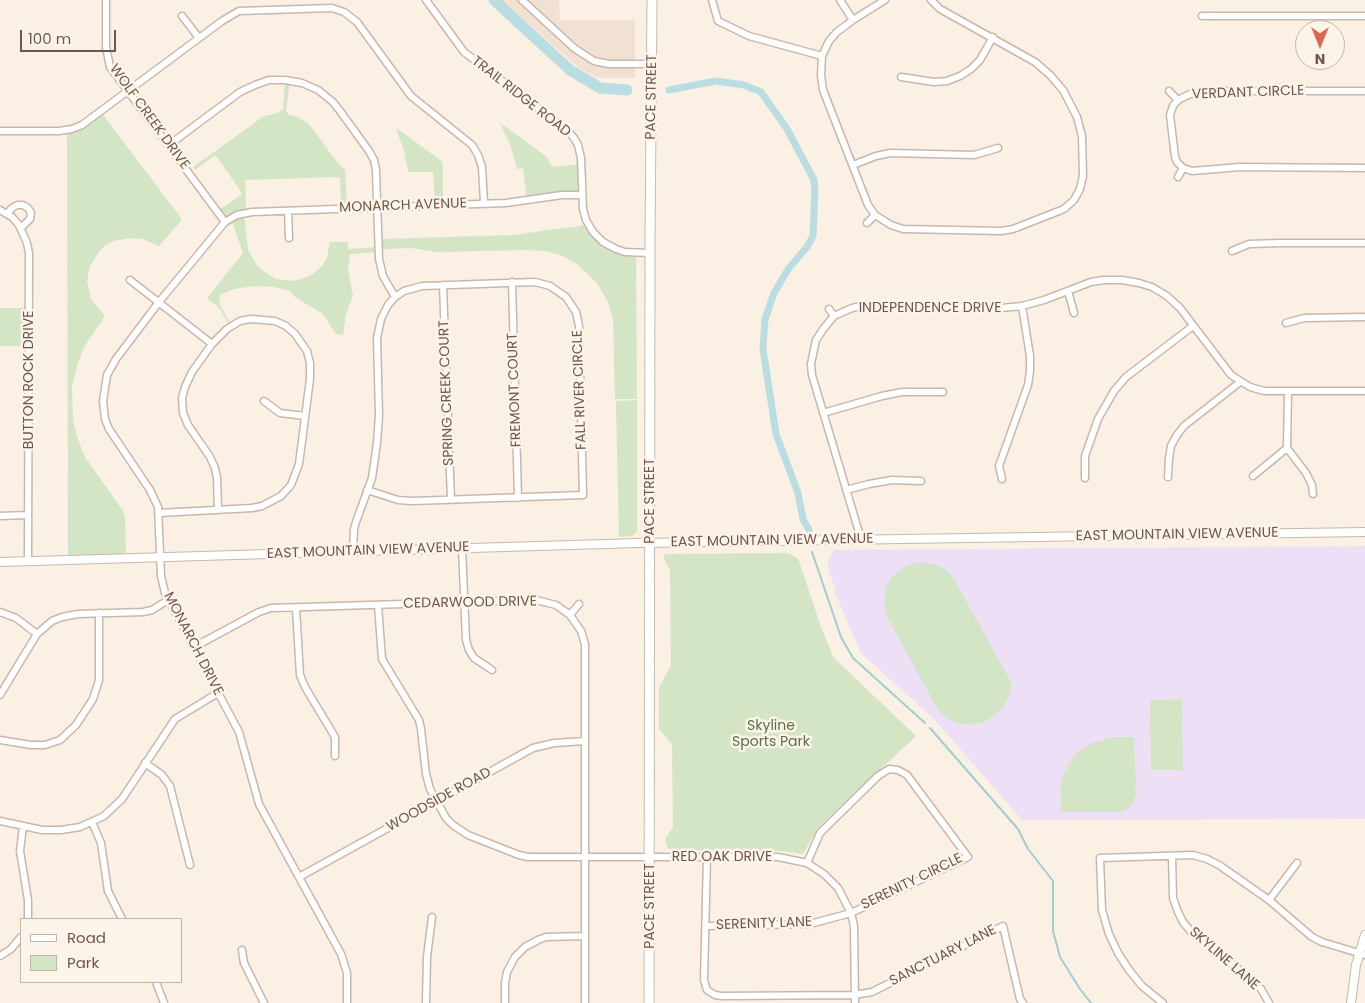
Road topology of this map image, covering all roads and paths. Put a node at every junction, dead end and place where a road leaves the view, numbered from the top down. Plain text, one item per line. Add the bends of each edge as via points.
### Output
1 (106, 0) edge
2 (426, 0) edge
3 (522, 0) edge
4 (652, 0) edge
5 (712, 0) edge
6 (840, 0) edge
7 (885, 0) edge
8 (930, 0) edge
9 (182, 16) dead end
10 (1202, 16) dead end
11 (1365, 16) edge
12 (853, 20) junction
13 (993, 37) junction
14 (198, 38) junction
15 (822, 56) junction
16 (652, 64) junction
17 (900, 78) dead end
18 (128, 91) junction
19 (1169, 91) dead end
20 (1365, 91) edge
21 (1178, 100) junction
22 (0, 131) edge
23 (169, 145) junction
24 (998, 148) dead end
25 (853, 165) junction
26 (1184, 168) junction
27 (1365, 168) edge
28 (1178, 177) dead end
29 (582, 195) junction
30 (484, 203) junction
31 (378, 208) junction
32 (288, 211) junction
33 (3, 212) edge
34 (876, 215) junction
35 (225, 222) junction
36 (867, 222) dead end
37 (21, 228) junction
38 (289, 238) dead end
39 (1365, 244) edge
40 (1232, 251) dead end
41 (650, 253) junction
42 (130, 280) dead end
43 (512, 282) junction
44 (443, 285) junction
45 (1068, 291) junction
46 (395, 297) junction
47 (159, 302) junction
48 (1022, 306) junction
49 (829, 309) dead end
50 (1074, 313) dead end
51 (834, 316) junction
52 (1365, 317) edge
53 (1286, 324) dead end
54 (1193, 326) junction
55 (212, 344) junction
56 (1240, 382) junction
57 (1365, 391) edge
58 (943, 392) dead end
59 (1288, 392) junction
60 (264, 401) dead end
61 (823, 413) junction
62 (304, 416) junction
63 (1287, 448) junction
64 (1253, 476) dead end
65 (1168, 477) dead end
66 (1085, 478) dead end
67 (1002, 479) dead end
68 (920, 481) dead end
69 (368, 490) junction
70 (846, 490) junction
71 (1313, 494) dead end
72 (518, 498) junction
73 (451, 500) junction
74 (218, 510) junction
75 (159, 513) junction
76 (28, 515) junction
77 (0, 516) edge
78 (1365, 532) edge
79 (861, 540) junction
80 (650, 542) junction
81 (462, 548) junction
82 (353, 551) junction
83 (160, 557) junction
84 (28, 561) junction
85 (0, 562) edge
86 (168, 600) junction
87 (463, 602) junction
88 (579, 604) dead end
89 (378, 605) junction
90 (296, 608) junction
91 (0, 612) edge
92 (99, 613) junction
93 (570, 615) junction
94 (37, 634) junction
95 (194, 647) junction
96 (492, 670) dead end
97 (218, 694) junction
98 (0, 695) edge
99 (0, 740) edge
100 (585, 742) junction
101 (335, 756) dead end
102 (146, 763) junction
103 (436, 801) junction
104 (0, 821) edge
105 (92, 822) junction
106 (23, 826) junction
107 (1172, 856) junction
108 (586, 857) junction
109 (650, 857) junction
110 (707, 857) junction
111 (807, 863) junction
112 (1297, 863) dead end
113 (190, 865) dead end
114 (299, 876) junction
115 (1269, 900) junction
116 (851, 912) junction
117 (432, 917) dead end
118 (28, 918) edge
119 (122, 918) edge
120 (706, 926) junction
121 (1365, 935) edge
122 (585, 936) junction
123 (20, 938) edge
124 (242, 950) dead end
125 (1362, 954) edge
126 (0, 956) edge
127 (156, 983) edge
128 (854, 995) junction
129 (1020, 1002) edge
130 (164, 1003) edge
131 (264, 1003) edge
132 (347, 1003) edge
133 (426, 1003) edge
134 (506, 1003) edge
135 (585, 1003) edge
136 (649, 1003) edge
137 (855, 1003) edge
138 (1163, 1003) edge
139 (1269, 1003) edge
140 (1351, 1003) edge

1 - 18 street, WOLF CREEK DRIVE via 108,59
2 - 29 street, TRAIL RIDGE ROAD via 464,52 571,134 581,158
3 - 16 street via 574,48 594,61
4 - 16 main road, PACE STREET
5 - 15 street via 718,21 749,36
6 - 12 street
7 - 12 street
8 - 13 street via 940,9
9 - 14 street
10 - 11 street
12 - 15 street via 829,41
13 - 17 street via 980,60 960,76 934,82
13 - 34 street via 1035,62 1050,75 1071,103 1082,136 1083,176 1074,200 1064,209 1001,231 903,229 891,226
14 - 18 street
14 - 30 street via 239,11 327,8 344,12 361,26 411,96 472,145 482,166
15 - 25 street via 823,90
16 - 41 main road, PACE STREET
18 - 22 street via 87,122 72,129
18 - 23 street, WOLF CREEK DRIVE
19 - 21 street
20 - 21 street, VERDANT CIRCLE via 1223,91 1190,94
21 - 26 street, VERDANT CIRCLE via 1170,115 1175,157
23 - 31 street via 251,86 274,80 302,83 333,102 369,151 376,170
23 - 35 street, WOLF CREEK DRIVE
24 - 25 street via 974,155 890,153
25 - 34 street via 868,205
26 - 27 street via 1192,171
26 - 28 street
29 - 30 street, MONARCH AVENUE
29 - 41 street, TRAIL RIDGE ROAD via 586,220 603,242 625,252
30 - 31 street, MONARCH AVENUE
31 - 32 street, MONARCH AVENUE
31 - 46 street via 381,270
32 - 35 street, MONARCH AVENUE via 244,213
32 - 38 street
33 - 37 street, BUTTON ROCK DRIVE
33 - 37 street via 17,204 28,208 30,219
34 - 36 street
35 - 47 street, MONARCH DRIVE
37 - 76 street, BUTTON ROCK DRIVE via 29,253
39 - 40 street via 1248,244
41 - 80 main road, PACE STREET
42 - 47 street
43 - 44 street, FALL RIVER CIRCLE
43 - 72 street, FREMONT COURT
43 - 72 street, FALL RIVER CIRCLE via 547,284 571,303 578,321 580,373 583,495
44 - 46 street, FALL RIVER CIRCLE via 415,287
44 - 73 street, SPRING CREEK COURT
45 - 48 street, INDEPENDENCE DRIVE
45 - 50 street
45 - 54 street, INDEPENDENCE DRIVE via 1104,280 1139,283 1167,296
46 - 69 street via 383,314 378,330 379,431
47 - 55 street
47 - 75 street, MONARCH DRIVE via 112,364 103,401 105,420 111,434 150,490
48 - 51 street, INDEPENDENCE DRIVE via 866,305
48 - 67 street via 1030,371 999,466
49 - 51 street
51 - 61 street via 816,340 812,354 812,375
52 - 53 street via 1304,318
54 - 56 street, INDEPENDENCE DRIVE
54 - 66 street via 1126,377 1114,391 1098,419 1085,456
55 - 62 street via 230,327 251,319 275,321 292,330 302,343 310,363
55 - 74 street via 189,376 182,407 188,425 215,468
56 - 59 street, INDEPENDENCE DRIVE via 1264,391
56 - 65 street via 1177,435 1171,446
57 - 59 street, INDEPENDENCE DRIVE
58 - 61 street via 902,392
59 - 63 street
60 - 62 street via 280,413
61 - 70 street
62 - 74 street via 298,469 285,493 262,506
63 - 64 street
63 - 71 street via 1306,473
68 - 70 street via 892,480
69 - 73 street, FALL RIVER CIRCLE via 404,501
69 - 82 street via 354,529
70 - 79 street
72 - 73 street, FALL RIVER CIRCLE
74 - 75 street
75 - 83 street, MONARCH DRIVE
76 - 77 street
76 - 84 street, BUTTON ROCK DRIVE
78 - 79 street, EAST MOUNTAIN VIEW AVENUE
79 - 80 street, EAST MOUNTAIN VIEW AVENUE
80 - 81 street, EAST MOUNTAIN VIEW AVENUE
80 - 109 main road, PACE STREET
81 - 82 street, EAST MOUNTAIN VIEW AVENUE
81 - 87 street
82 - 83 street, EAST MOUNTAIN VIEW AVENUE
83 - 84 street, EAST MOUNTAIN VIEW AVENUE
83 - 86 street, MONARCH DRIVE via 162,582
84 - 85 street, EAST MOUNTAIN VIEW AVENUE
86 - 92 street via 143,612
86 - 95 street, MONARCH DRIVE
87 - 89 street, CEDARWOOD DRIVE
87 - 93 street, CEDARWOOD DRIVE via 540,601 556,605
87 - 96 street via 468,647 477,660
88 - 93 street
89 - 90 street, CEDARWOOD DRIVE
89 - 103 street, RED OAK DRIVE via 382,659 420,722 427,781
90 - 95 street, CEDARWOOD DRIVE via 264,610
90 - 101 street via 300,675 335,737
91 - 94 street via 16,618
92 - 94 street via 62,617
92 - 99 street via 99,680 93,699 76,725 60,740 45,745
93 - 100 street via 585,644
94 - 98 street
95 - 97 street, MONARCH DRIVE
97 - 102 street via 176,719
97 - 114 street, MONARCH DRIVE via 239,732 257,800
100 - 103 street, WOODSIDE ROAD via 554,743 533,748
100 - 108 street
102 - 105 street via 117,805
102 - 113 street via 170,786
103 - 108 street, RED OAK DRIVE via 448,820 462,831 519,855
103 - 114 street, WOODSIDE ROAD
104 - 106 street
105 - 106 street via 61,830
105 - 119 street via 101,843 107,889
106 - 118 street via 20,851
107 - 115 street via 1193,856 1220,864
107 - 138 street via 1100,858 1102,910 1109,934 1129,970
107 - 139 street, SKYLINE LANE via 1173,898 1183,922 1193,934 1261,989
108 - 109 street, RED OAK DRIVE
108 - 122 street
109 - 110 street, RED OAK DRIVE
109 - 136 main road, PACE STREET
110 - 111 street, RED OAK DRIVE via 778,857
110 - 120 street, SANCTUARY LANE
111 - 116 street, RED OAK DRIVE via 838,888
111 - 116 street, SERENITY CIRCLE via 820,834 878,776 889,769 907,775 968,857
112 - 115 street
114 - 132 street, MONARCH DRIVE via 343,960 347,976
115 - 125 street via 1322,942
116 - 120 street, SERENITY LANE via 810,924
116 - 128 street, RED OAK DRIVE
117 - 133 street
120 - 128 street, SANCTUARY LANE via 704,980 707,990 715,994
121 - 125 street
122 - 134 street via 546,937 525,947 507,972
122 - 135 street
123 - 126 street
124 - 131 street via 244,963
125 - 140 street via 1356,965
127 - 130 street
128 - 129 street, SANCTUARY LANE via 872,992 1004,926
128 - 137 street, RED OAK DRIVE

